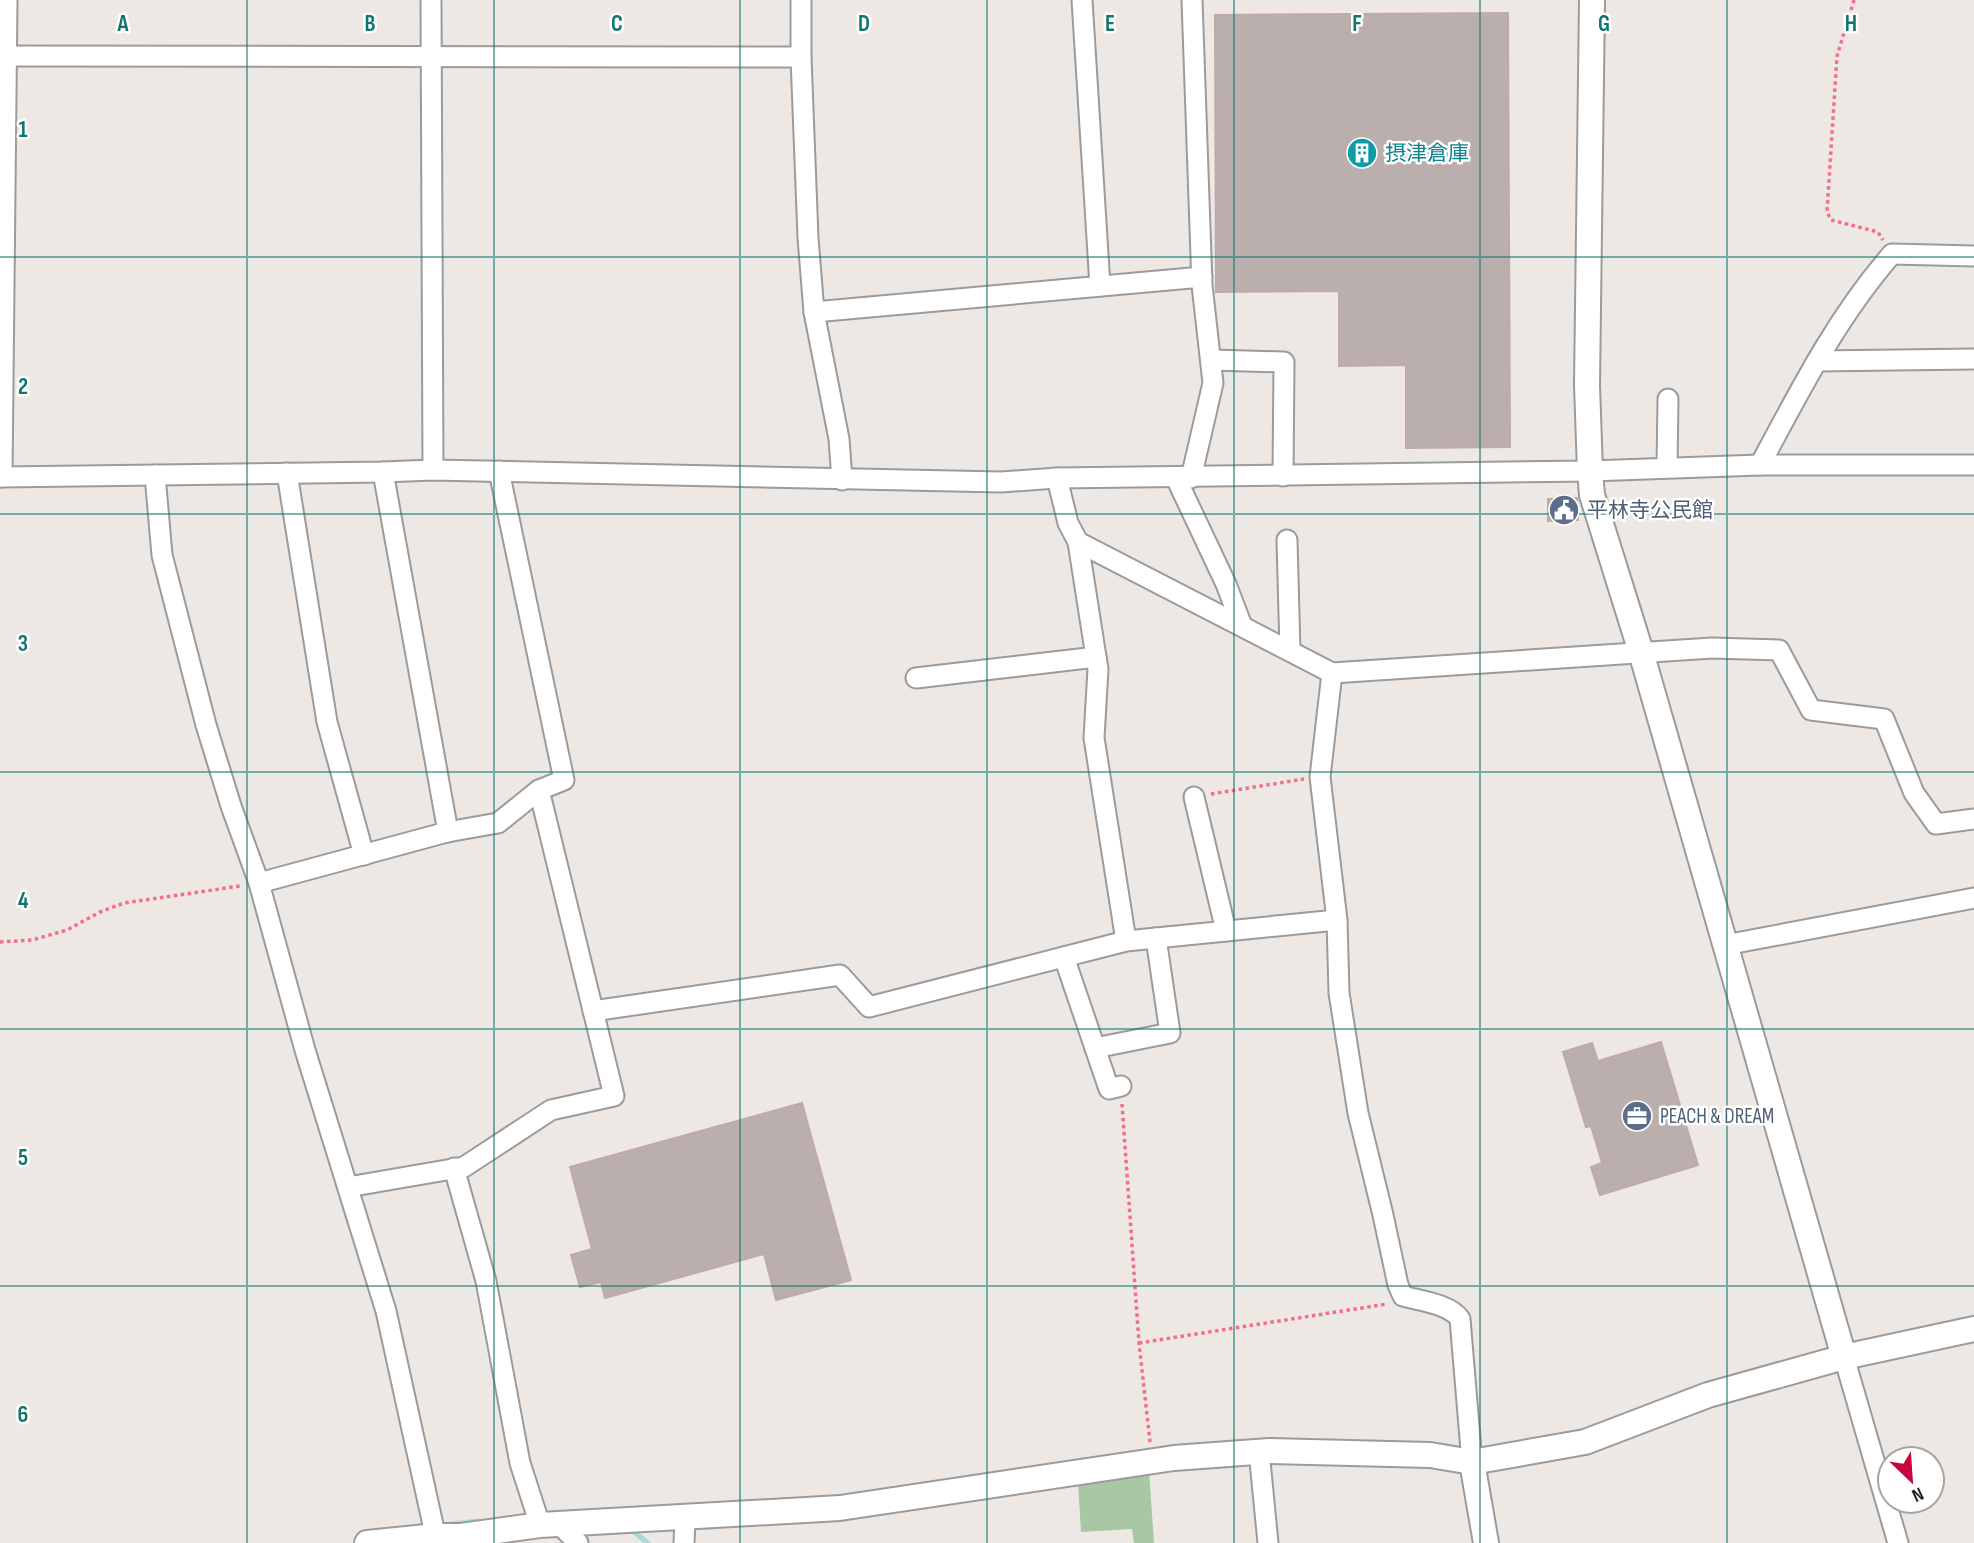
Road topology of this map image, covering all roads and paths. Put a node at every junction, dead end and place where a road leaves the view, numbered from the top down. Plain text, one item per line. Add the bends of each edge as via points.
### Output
1 (7, 0) edge
2 (431, 0) edge
3 (801, 0) edge
4 (1082, 0) edge
5 (1192, 0) edge
6 (1592, 0) edge
7 (1854, 0) edge
8 (3, 56) edge
9 (431, 57) junction
10 (801, 57) junction
11 (1892, 254) junction
12 (1974, 256) edge
13 (1202, 277) junction
14 (1100, 286) junction
15 (814, 312) junction
16 (1974, 359) edge
17 (1211, 360) junction
18 (1817, 360) junction
19 (1668, 399) dead end
20 (1759, 465) junction
21 (1974, 466) edge
22 (1667, 467) junction
23 (433, 470) junction
24 (499, 471) junction
25 (1590, 471) junction
26 (383, 472) junction
27 (287, 473) junction
28 (155, 475) junction
29 (1283, 476) junction
30 (1, 477) edge
31 (1057, 478) junction
32 (1184, 478) junction
33 (842, 480) junction
34 (1287, 540) dead end
35 (1078, 542) junction
36 (1242, 626) junction
37 (1290, 651) junction
38 (1641, 652) junction
39 (1096, 657) junction
40 (1332, 673) junction
41 (916, 678) dead end
42 (1320, 777) junction
43 (539, 790) junction
44 (1194, 797) joint
45 (1974, 819) edge
46 (448, 832) junction
47 (364, 855) junction
48 (259, 883) junction
49 (1974, 898) edge
50 (1337, 920) junction
51 (1226, 931) junction
52 (1156, 938) junction
53 (1126, 941) junction
54 (0, 942) edge
55 (1725, 945) junction
56 (1064, 957) junction
57 (593, 1011) junction
58 (1095, 1048) junction
59 (1121, 1086) joint
60 (454, 1168) junction
61 (348, 1187) junction
62 (1405, 1296) junction
63 (1974, 1329) edge
64 (1139, 1343) junction
65 (1844, 1357) junction
66 (1259, 1451) junction
67 (1152, 1461) junction
68 (1472, 1462) junction
69 (685, 1518) junction
70 (550, 1525) junction
71 (437, 1539) edge
72 (465, 1539) edge
73 (367, 1543) edge
74 (578, 1543) edge
75 (684, 1543) edge
76 (1268, 1543) edge
77 (1486, 1543) edge
78 (1898, 1543) edge

1 - 8 street
2 - 9 street
3 - 10 street
4 - 14 street
5 - 13 street
6 - 25 street
7 - 11 path via 1837,55 1827,212 1831,220 1878,232
8 - 9 street
8 - 30 street
9 - 10 street
9 - 23 street
10 - 15 street
11 - 12 street
11 - 18 street via 1872,276
13 - 14 street
13 - 17 street
14 - 15 street
15 - 33 street via 839,439
16 - 18 street
17 - 29 street via 1284,362
17 - 32 street via 1213,383
18 - 20 street
19 - 22 street
20 - 21 street
20 - 22 street
22 - 25 street
23 - 24 street
23 - 26 street
24 - 33 street
24 - 43 street via 564,780
25 - 29 street
25 - 38 street via 1592,495
26 - 27 street
26 - 46 street
27 - 28 street
27 - 47 street via 327,722
28 - 30 street
28 - 48 street via 165,568 206,725
29 - 32 street
31 - 32 street
31 - 33 street
31 - 35 street via 1068,523
32 - 36 street
34 - 37 street
35 - 36 street
35 - 39 street
36 - 37 street
37 - 40 street
38 - 40 street
38 - 45 street via 1779,650 1811,710 1885,719 1914,793 1936,824
38 - 55 street
39 - 41 street
39 - 53 street via 1094,738
40 - 42 street
42 - 44 path
42 - 50 street
43 - 46 street via 498,823
43 - 57 street
44 - 51 street
46 - 47 street
47 - 48 street
48 - 54 path via 124,903 67,930 32,940
48 - 61 street via 304,1051
49 - 55 street
50 - 51 street
50 - 62 street via 1339,993 1358,1113 1398,1285
51 - 52 street
52 - 53 street
52 - 58 street via 1170,1033
53 - 56 street
55 - 65 street
56 - 57 street via 869,1007 841,975
56 - 58 street
57 - 60 street via 614,1096 551,1111 464,1167
58 - 59 street via 1109,1088
59 - 64 path
60 - 61 street
60 - 70 street via 486,1281 520,1463
61 - 71 street via 386,1311
62 - 64 path via 1385,1306
62 - 68 street via 1442,1307 1460,1319
63 - 65 street
64 - 67 path
65 - 68 street via 1709,1395 1585,1442
65 - 78 street
66 - 67 street
66 - 68 street via 1430,1455
66 - 76 street
67 - 69 street via 840,1508
68 - 77 street
69 - 70 street
69 - 75 street
70 - 72 street
70 - 74 street
71 - 72 street
71 - 73 street

